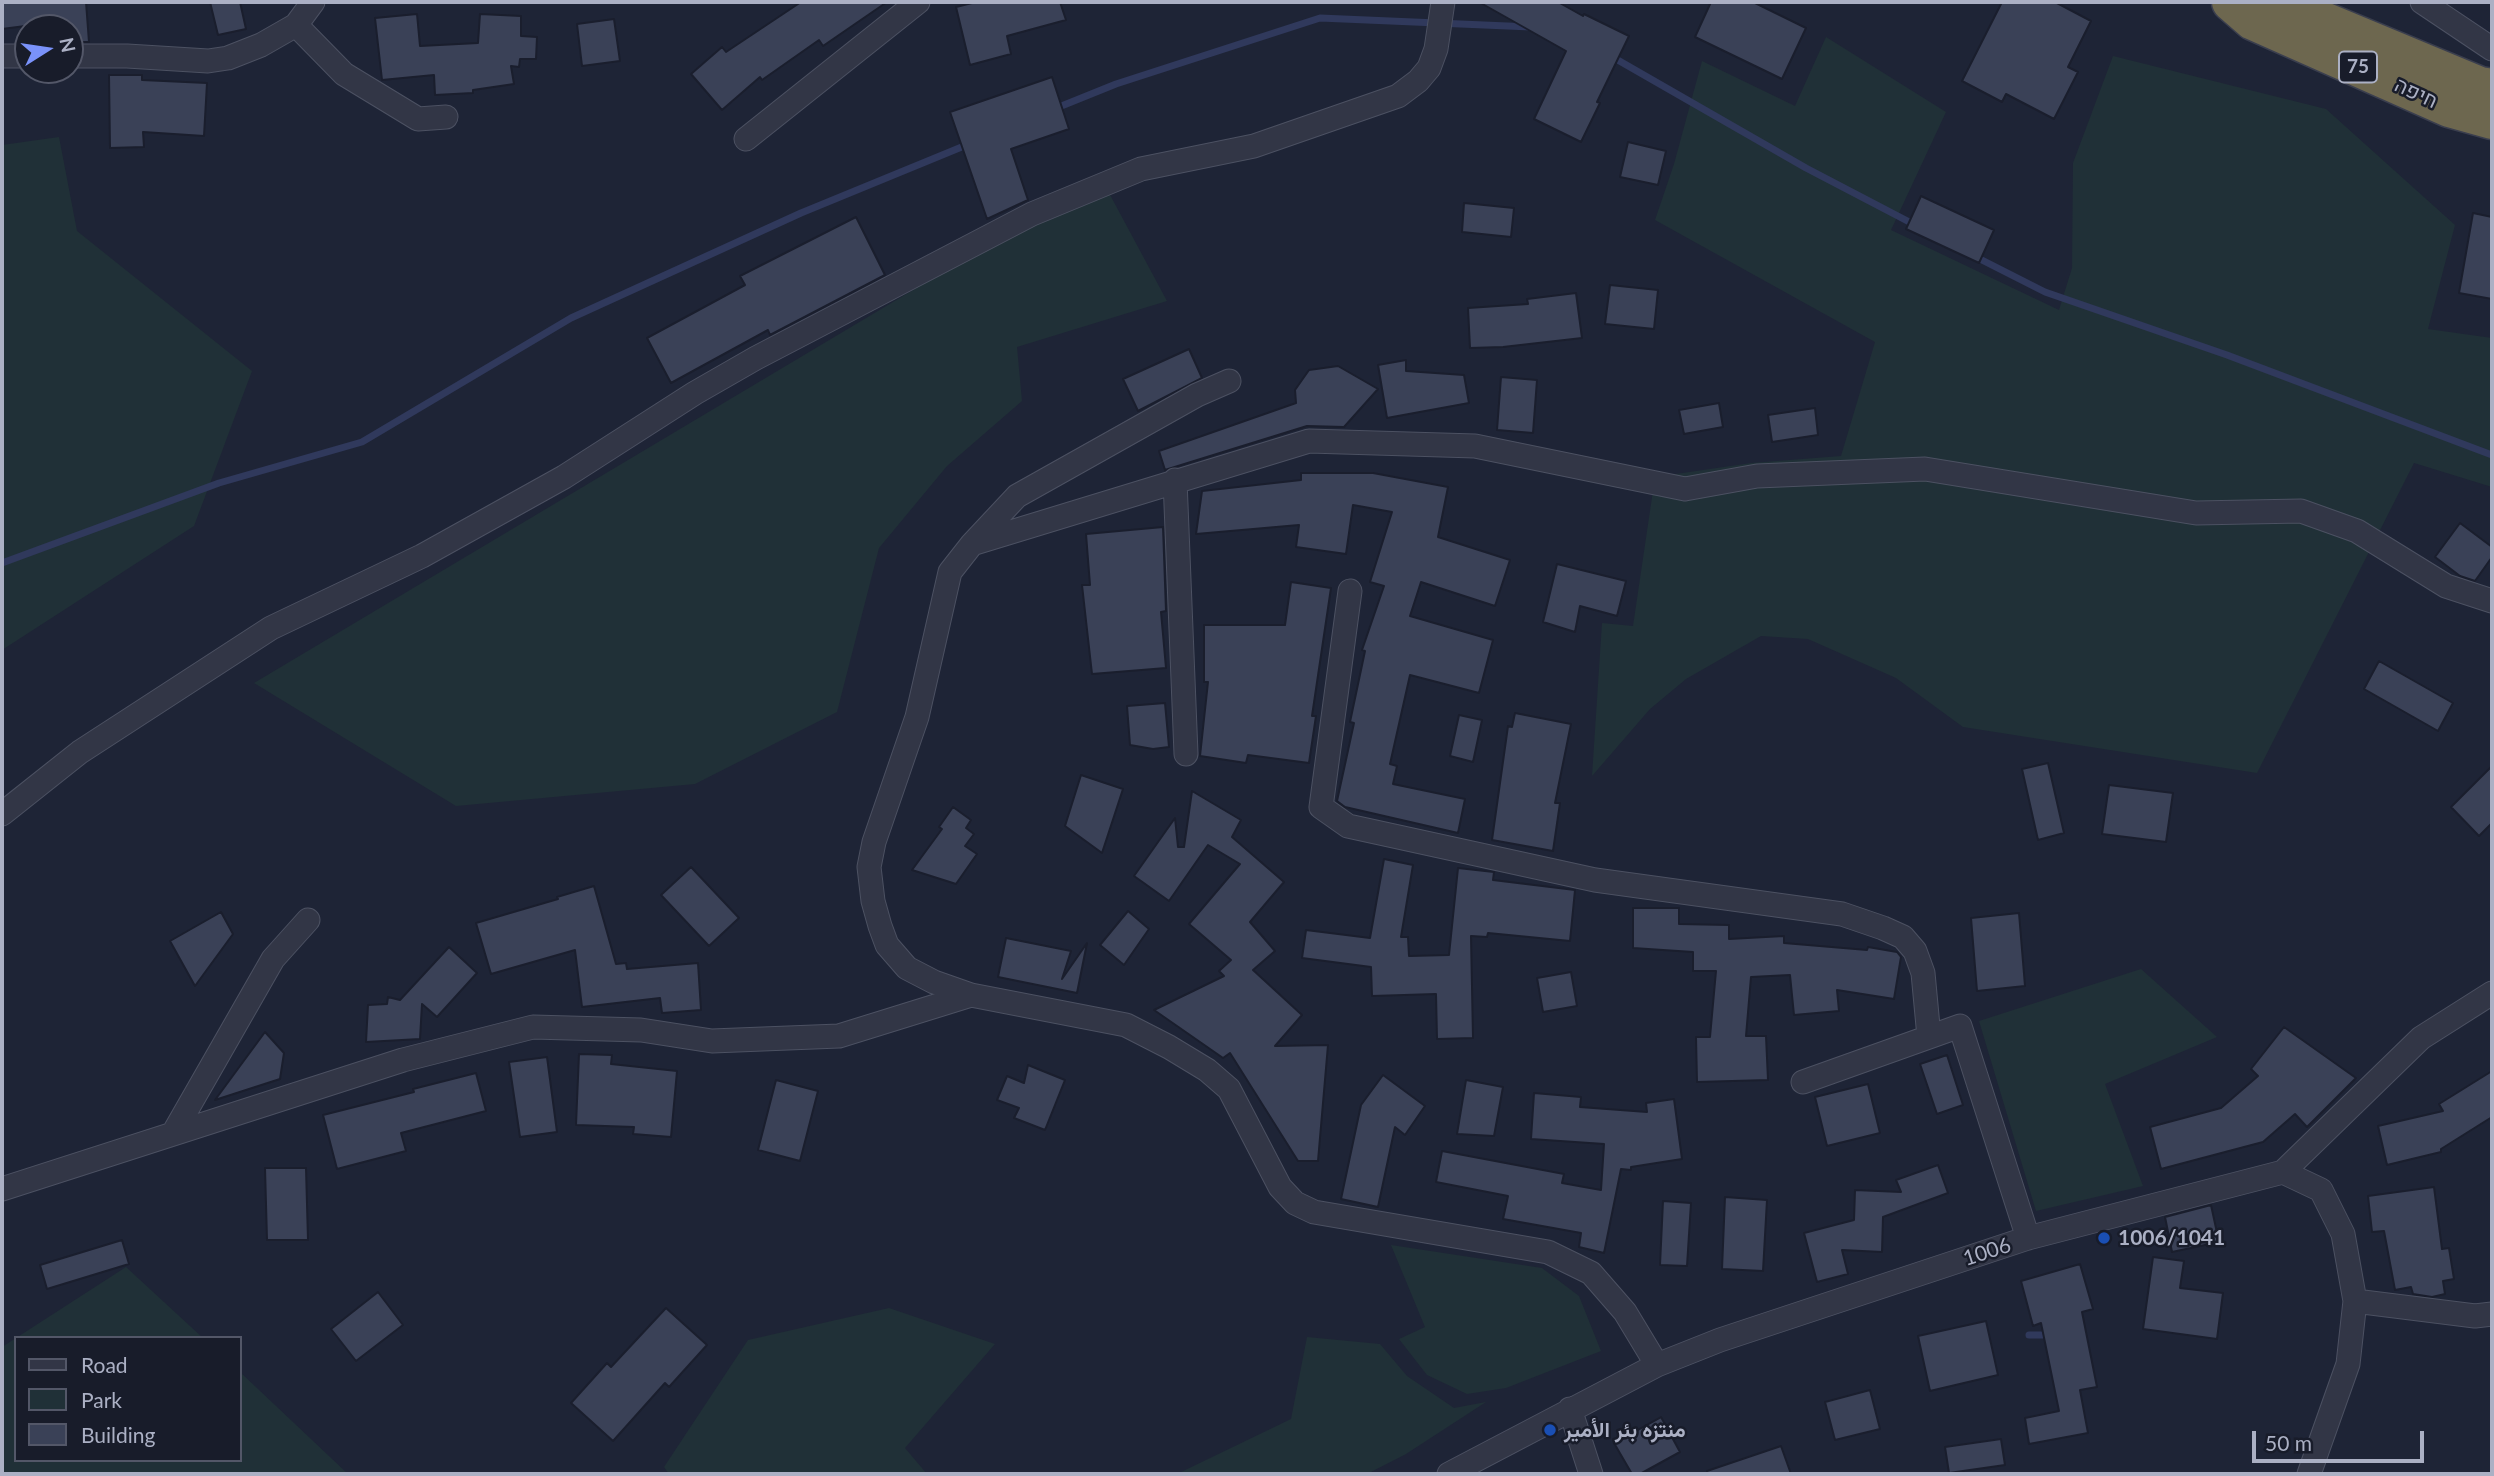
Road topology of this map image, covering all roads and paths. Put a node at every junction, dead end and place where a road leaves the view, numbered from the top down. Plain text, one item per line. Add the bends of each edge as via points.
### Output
1 (313, 2) edge
2 (918, 2) edge
3 (1443, 2) edge
4 (2231, 2) edge
5 (2278, 2) edge
6 (2423, 2) edge
7 (296, 25) junction
8 (84, 55) edge
9 (2489, 75) edge
10 (446, 117) dead end
11 (746, 139) dead end
12 (1229, 381) dead end
13 (1175, 480) junction
14 (972, 544) junction
15 (1350, 591) dead end
16 (2492, 601) edge
17 (1185, 754) dead end
18 (2, 814) edge
19 (308, 920) dead end
20 (2492, 993) edge
21 (971, 995) junction
22 (1929, 1037) junction
23 (1803, 1082) dead end
24 (174, 1132) junction
25 (2283, 1172) junction
26 (2, 1189) edge
27 (2028, 1238) junction
28 (2355, 1301) junction
29 (2492, 1314) edge
30 (1657, 1365) junction
31 (1570, 1409) junction
32 (1449, 1474) edge
33 (1591, 1474) edge
34 (2309, 1474) edge

1 - 7 street
2 - 11 street
3 - 18 street via 1429,68 1398,96 1254,146 1141,169 1020,221 756,358 564,477 422,556 271,628 80,752
4 - 9 highway, חיפה / 75 via 2253,21 2449,108
5 - 9 highway, חיפה
6 - 9 street
7 - 8 street via 261,46 208,61
7 - 10 street via 344,74 418,119
12 - 14 street via 1017,496
13 - 14 street
13 - 16 street via 1309,441 1475,446 1685,489 1757,476 1925,469 2196,513 2301,511 2357,531 2446,586
13 - 17 street
14 - 21 street via 950,572 916,718 869,867 873,901 887,945 906,968
15 - 22 street via 1321,807 1348,826 1569,875 1842,914 1883,928 1903,937 1915,951 1923,973
19 - 24 street via 273,959
20 - 25 street, 1006 via 2421,1038
21 - 24 street via 839,1036 712,1041 641,1030 533,1027 404,1060
21 - 30 street via 1126,1026 1207,1070 1229,1089 1280,1187 1295,1203 1314,1212 1548,1252 1591,1273 1625,1312
22 - 23 street
22 - 27 street via 1960,1026
24 - 26 street
25 - 27 street, 1006
25 - 28 street via 2321,1190 2343,1234
27 - 30 street, 1006
28 - 29 street via 2475,1316
28 - 34 street via 2347,1364
30 - 31 street, 1006
31 - 32 street, 1006
31 - 33 street

